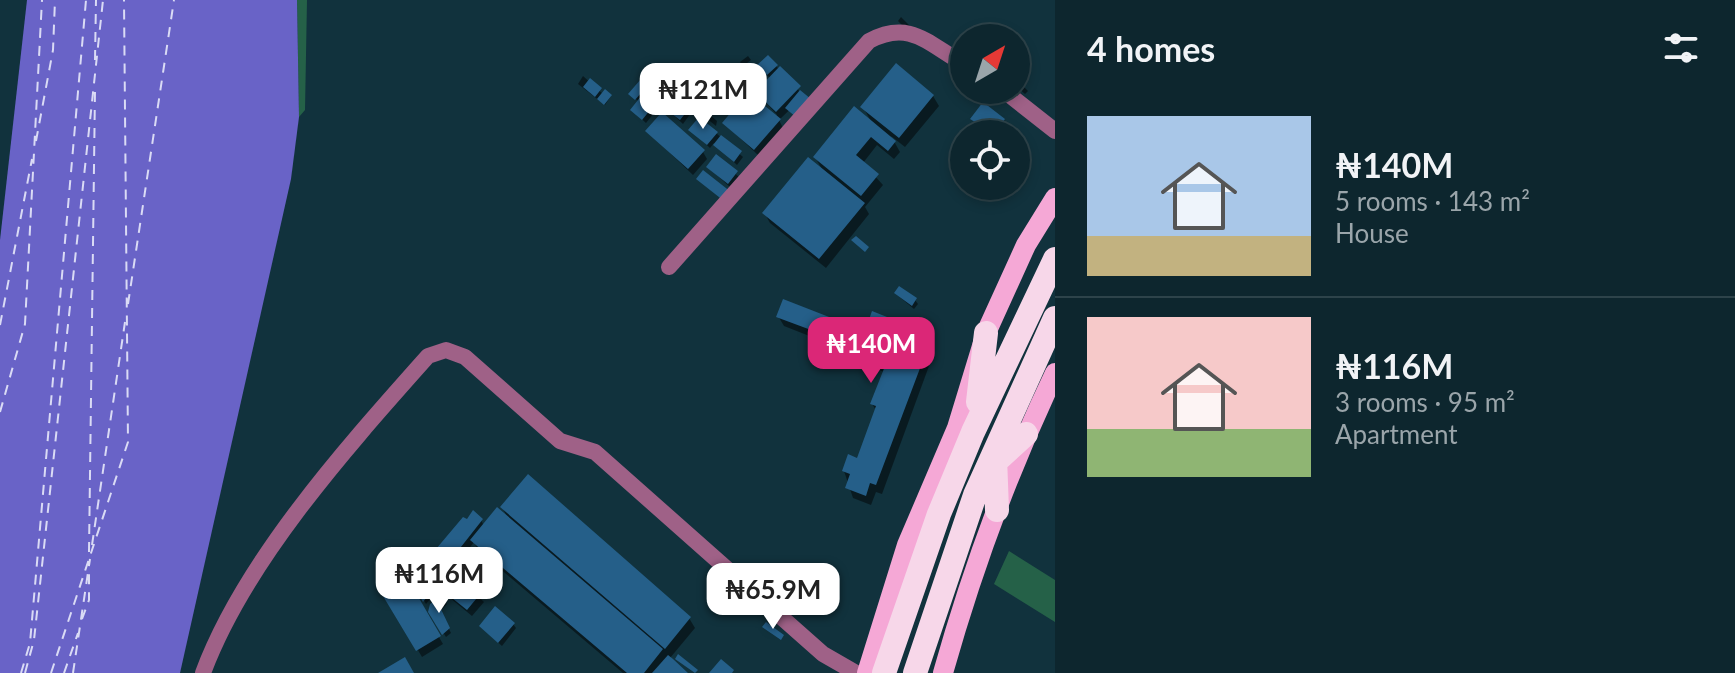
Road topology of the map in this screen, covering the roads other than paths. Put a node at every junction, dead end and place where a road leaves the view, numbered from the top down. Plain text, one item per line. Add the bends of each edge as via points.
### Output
1 (950, 55) edge
2 (1021, 104) edge
3 (1055, 131) edge
4 (1055, 198) edge
5 (1055, 259) edge
6 (669, 267) dead end
7 (1055, 318) edge
8 (986, 333) junction
9 (1015, 344) junction
10 (1055, 373) edge
11 (983, 376) junction
12 (966, 434) junction
13 (1005, 442) junction
14 (997, 510) junction
15 (203, 673) edge
16 (856, 673) edge
17 (867, 673) edge
18 (884, 673) edge
19 (915, 673) edge
20 (943, 673) edge

1 - 6 street via 914,33 885,32 869,41
2 - 3 street
4 - 8 main road via 1026,245
5 - 9 highway
7 - 13 highway
8 - 11 highway
8 - 12 main road
9 - 11 highway
9 - 12 highway
10 - 13 main road
11 - 12 highway
12 - 13 highway
12 - 17 main road via 907,545
12 - 18 highway
13 - 14 highway
13 - 14 main road
13 - 19 highway via 975,495
14 - 20 main road
15 - 16 street via 234,605 290,523 418,367 428,356 446,350 465,357 560,441 595,452 823,654

